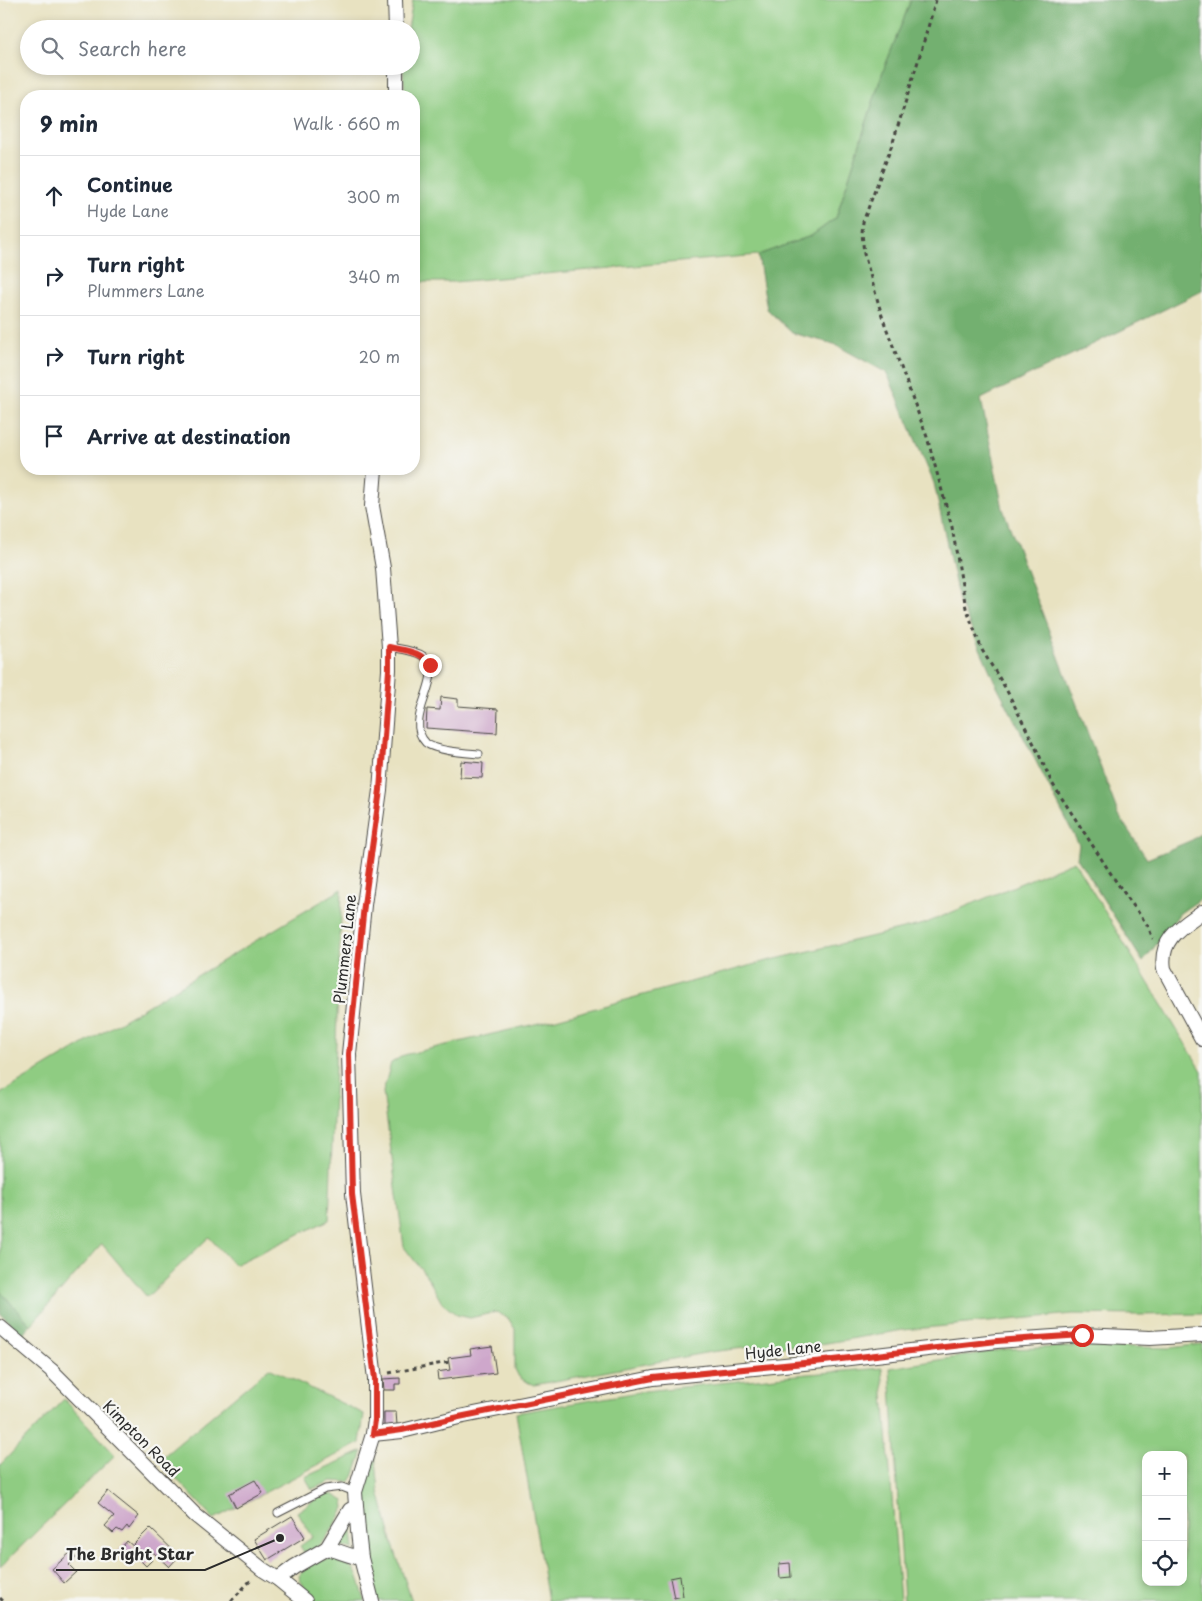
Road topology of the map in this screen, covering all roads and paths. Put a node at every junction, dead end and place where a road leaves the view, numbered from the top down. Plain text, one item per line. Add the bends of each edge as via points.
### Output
1 (396, 0) edge
2 (936, 0) edge
3 (396, 20) edge
4 (396, 75) edge
5 (396, 90) edge
6 (375, 475) edge
7 (389, 647) junction
8 (479, 754) dead end
9 (1202, 912) edge
10 (1163, 960) junction
11 (1202, 1039) edge
12 (0, 1327) edge
13 (1202, 1335) edge
14 (449, 1362) dead end
15 (389, 1373) dead end
16 (373, 1434) junction
17 (355, 1492) junction
18 (356, 1507) junction
19 (278, 1513) dead end
20 (327, 1548) junction
21 (361, 1558) junction
22 (262, 1570) junction
23 (278, 1579) junction
24 (0, 1598) edge
25 (3, 1601) edge
26 (231, 1601) edge
27 (304, 1601) edge
28 (372, 1601) edge

1 - 3 street
2 - 10 path via 893,142 863,222 864,254 883,318 928,438 952,527 966,608 982,650 1006,689 1052,783 1148,926
4 - 5 street
6 - 7 street, Plummers Lane via 372,506 383,568
7 - 8 lane via 417,653 430,665 432,674 419,716 420,734 427,744 444,750
7 - 16 street, Plummers Lane via 380,790 349,1054 352,1194 375,1379
9 - 10 street via 1176,930 1166,943
10 - 11 street via 1164,969
12 - 22 street, Kimpton Road via 51,1370 195,1515
13 - 16 street, Hyde Lane via 1150,1338 1082,1335 1006,1340 653,1378
14 - 15 path
16 - 17 street, Plummers Lane
17 - 18 street
17 - 19 lane via 342,1487 324,1489
18 - 20 street via 350,1510
18 - 21 street
20 - 21 street
20 - 23 street
21 - 28 street
22 - 23 street, Kimpton Road
22 - 26 path
23 - 27 street, Kimpton Road
24 - 25 path

